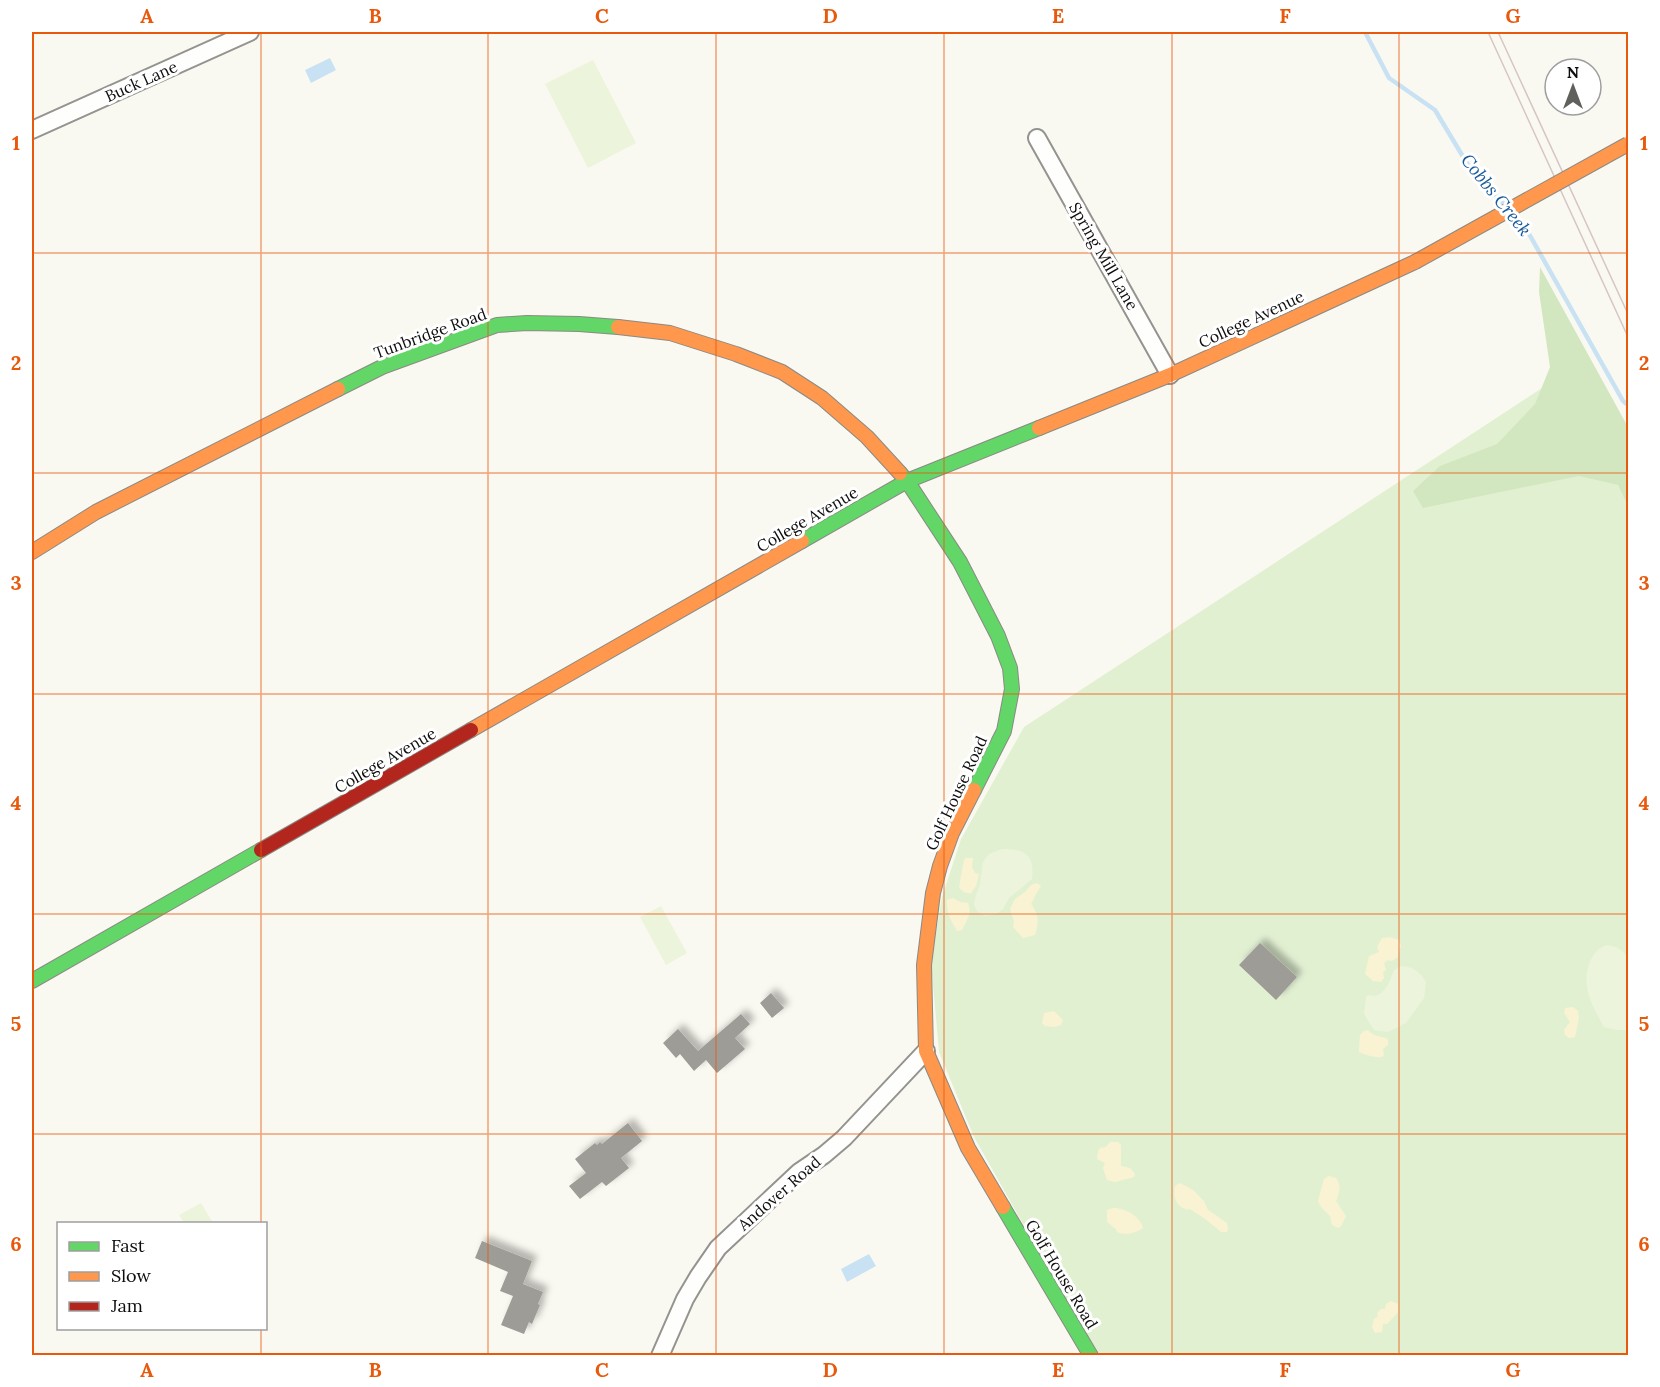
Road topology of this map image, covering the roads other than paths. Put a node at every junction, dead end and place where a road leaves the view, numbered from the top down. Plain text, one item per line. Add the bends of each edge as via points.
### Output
1 (250, 32) edge
2 (32, 130) edge
3 (1037, 138) dead end
4 (1629, 144) edge
5 (1170, 375) junction
6 (907, 481) junction
7 (32, 552) edge
8 (32, 981) edge
9 (926, 1051) junction
10 (660, 1356) edge
11 (1091, 1356) edge

1 - 2 street, Buck Lane
3 - 5 street, Spring Mill Lane
4 - 5 street, College Avenue, bridge via 1415,262
5 - 6 street, College Avenue
6 - 7 street, Tunbridge Road via 867,437 822,398 782,372 758,362 670,333 632,327 497,325 382,367 96,512
6 - 8 street, College Avenue
6 - 9 street, Golf House Road via 960,562 998,636 1010,668 1012,689 1004,731 951,833 933,893 924,965
9 - 10 street, Andover Road via 844,1138 799,1172 718,1248 685,1299
9 - 11 street, Golf House Road via 968,1148

